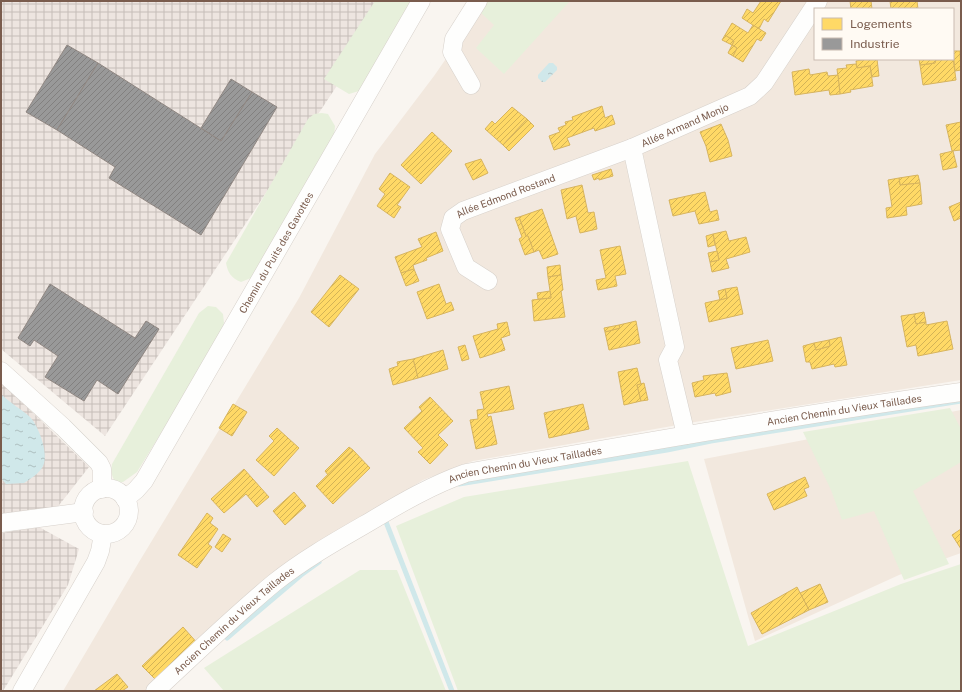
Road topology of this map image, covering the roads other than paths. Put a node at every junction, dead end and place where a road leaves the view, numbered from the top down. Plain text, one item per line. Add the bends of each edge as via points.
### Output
1 (421, 1) edge
2 (478, 1) edge
3 (818, 1) edge
4 (471, 85) dead end
5 (632, 148) junction
6 (488, 281) dead end
7 (1, 371) edge
8 (961, 392) edge
9 (686, 435) junction
10 (102, 489) junction
11 (125, 499) junction
12 (84, 512) junction
13 (1, 523) edge
14 (103, 534) junction
15 (22, 691) edge
16 (155, 691) edge

1 - 11 street, Chemin du Puits des Gavottes via 144,481
2 - 4 street via 454,39 452,52
3 - 5 street, Allée Armand Monjo via 764,83 750,96
5 - 6 street, Allée Edmond Rostand via 453,218 450,229 466,267
5 - 9 street, Allée Armand Monjo via 675,347 668,360
7 - 10 street via 99,463 103,474
8 - 9 street, Ancien Chemin du Vieux Taillades
9 - 16 street, Ancien Chemin du Vieux Taillades via 466,473 444,481 314,555 275,583
10 - 11 street via 115,490
10 - 12 street via 88,497
11 - 14 street via 129,511 125,524 115,532
12 - 13 street
12 - 14 street via 84,518 91,528
14 - 15 street via 96,562

